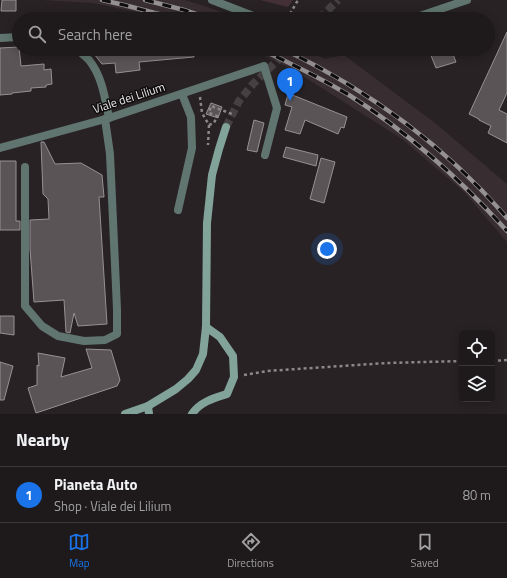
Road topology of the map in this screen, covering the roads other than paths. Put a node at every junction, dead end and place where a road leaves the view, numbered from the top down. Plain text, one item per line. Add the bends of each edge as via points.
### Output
1 (212, 0) edge
2 (467, 0) edge
3 (243, 12) edge
4 (432, 12) edge
5 (12, 37) edge
6 (0, 38) edge
7 (84, 56) edge
8 (182, 94) junction
9 (107, 119) junction
10 (226, 126) tunnel mouth
11 (0, 148) edge
12 (265, 154) dead end
13 (24, 167) dead end
14 (178, 210) dead end
15 (206, 327) junction
16 (148, 410) edge
17 (125, 414) edge
18 (192, 414) edge

1 - 3 street
2 - 4 street
5 - 6 street
7 - 9 street via 97,73 104,92
8 - 9 street, Viale dei Lilium
8 - 12 street, Viale dei Lilium via 264,66 277,108
8 - 14 street via 190,117 192,148
9 - 11 street, Viale dei Lilium
9 - 13 street via 117,334 105,340 84,341 58,336 42,326 24,306
10 - 15 main road via 212,175 207,223
15 - 16 main road via 203,354 196,370
15 - 18 main road via 220,337 233,356 234,377 227,394 209,400
16 - 17 main road

